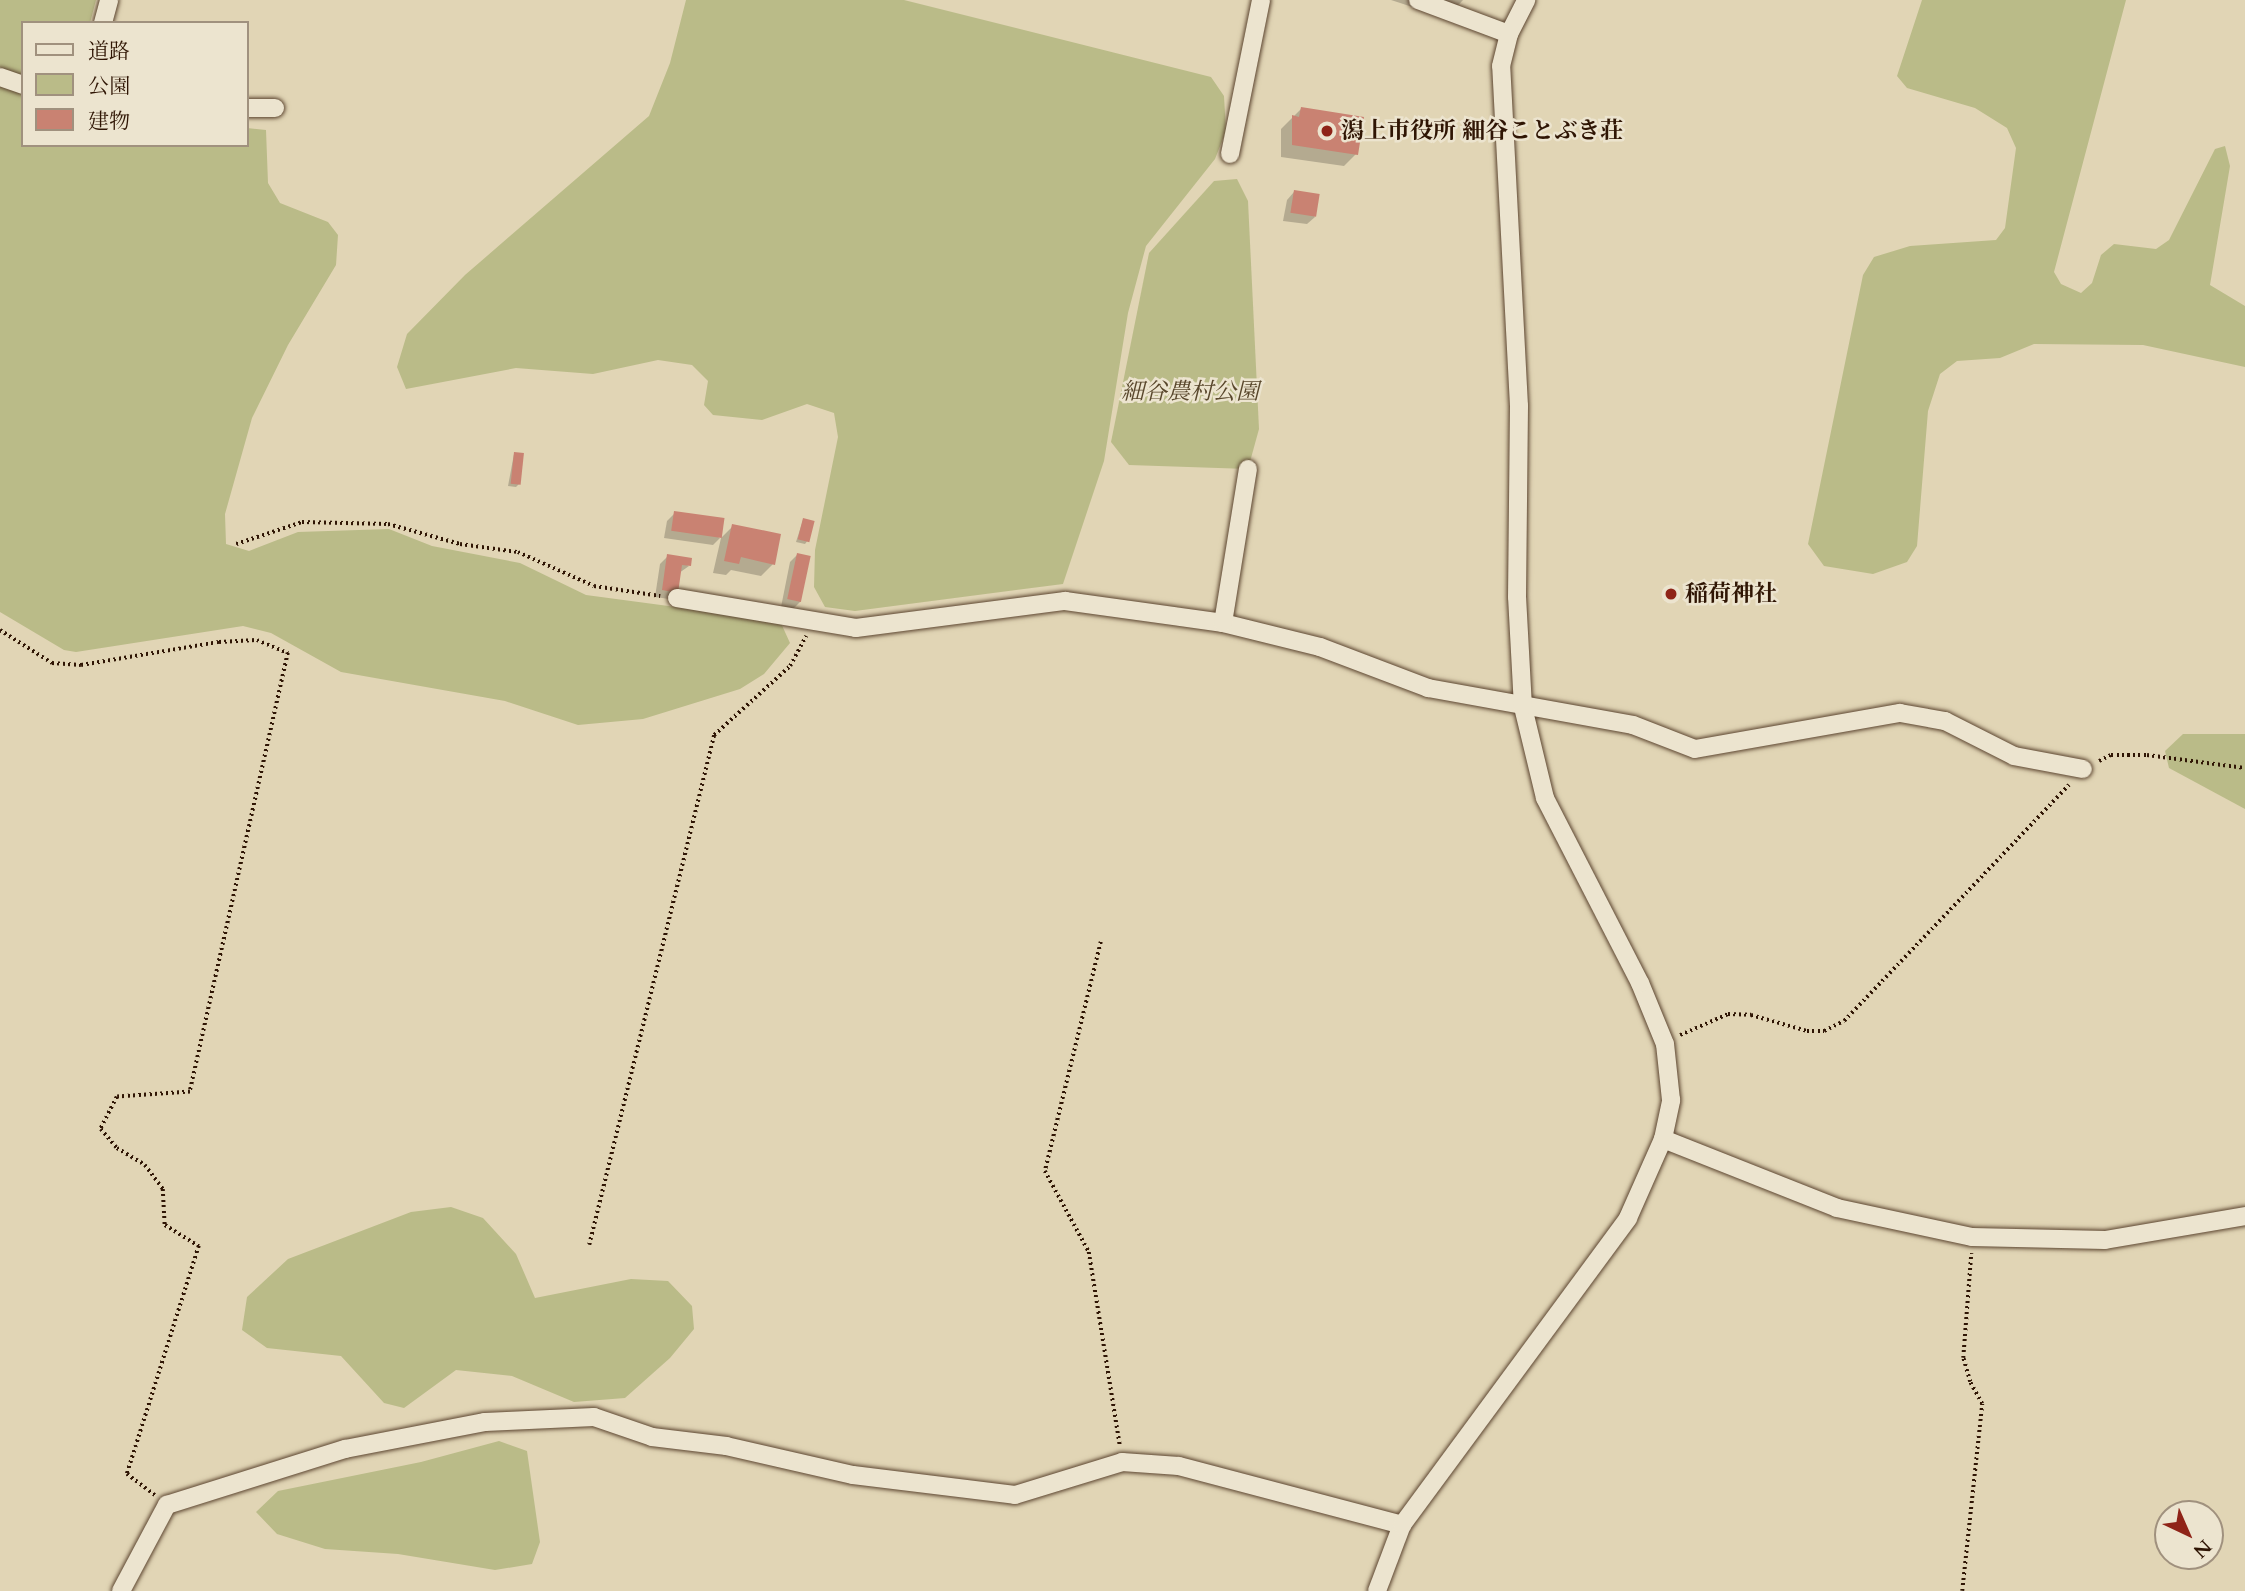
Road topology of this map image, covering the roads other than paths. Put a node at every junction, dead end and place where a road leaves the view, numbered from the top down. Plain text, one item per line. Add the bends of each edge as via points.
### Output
1 (109, 0) edge
2 (1261, 0) edge
3 (1418, 0) edge
4 (1526, 0) edge
5 (104, 21) edge
6 (1509, 34) junction
7 (0, 77) edge
8 (21, 84) edge
9 (248, 108) edge
10 (275, 108) dead end
11 (1230, 154) dead end
12 (1248, 469) dead end
13 (677, 598) road end
14 (1223, 623) junction
15 (1522, 707) junction
16 (2083, 769) road end
17 (1663, 1139) junction
18 (2245, 1216) edge
19 (1402, 1525) junction
20 (121, 1591) edge
21 (1377, 1591) edge

1 - 5 street
2 - 11 street
3 - 6 street
4 - 6 street
6 - 15 street via 1501,66 1519,406 1517,597
7 - 8 street
9 - 10 street
12 - 14 street
13 - 14 street via 856,628 1065,601
14 - 15 street via 1320,647 1429,688
15 - 16 street via 1633,725 1695,749 1900,713 1945,721 2014,756
15 - 17 street via 1545,798 1640,983 1665,1044 1671,1100
17 - 18 street via 1837,1208 1972,1237 2105,1240
17 - 19 street via 1628,1218
19 - 20 street via 1179,1466 1122,1462 1015,1494 853,1475 726,1446 652,1437 594,1417 485,1422 345,1449 167,1505
19 - 21 street

